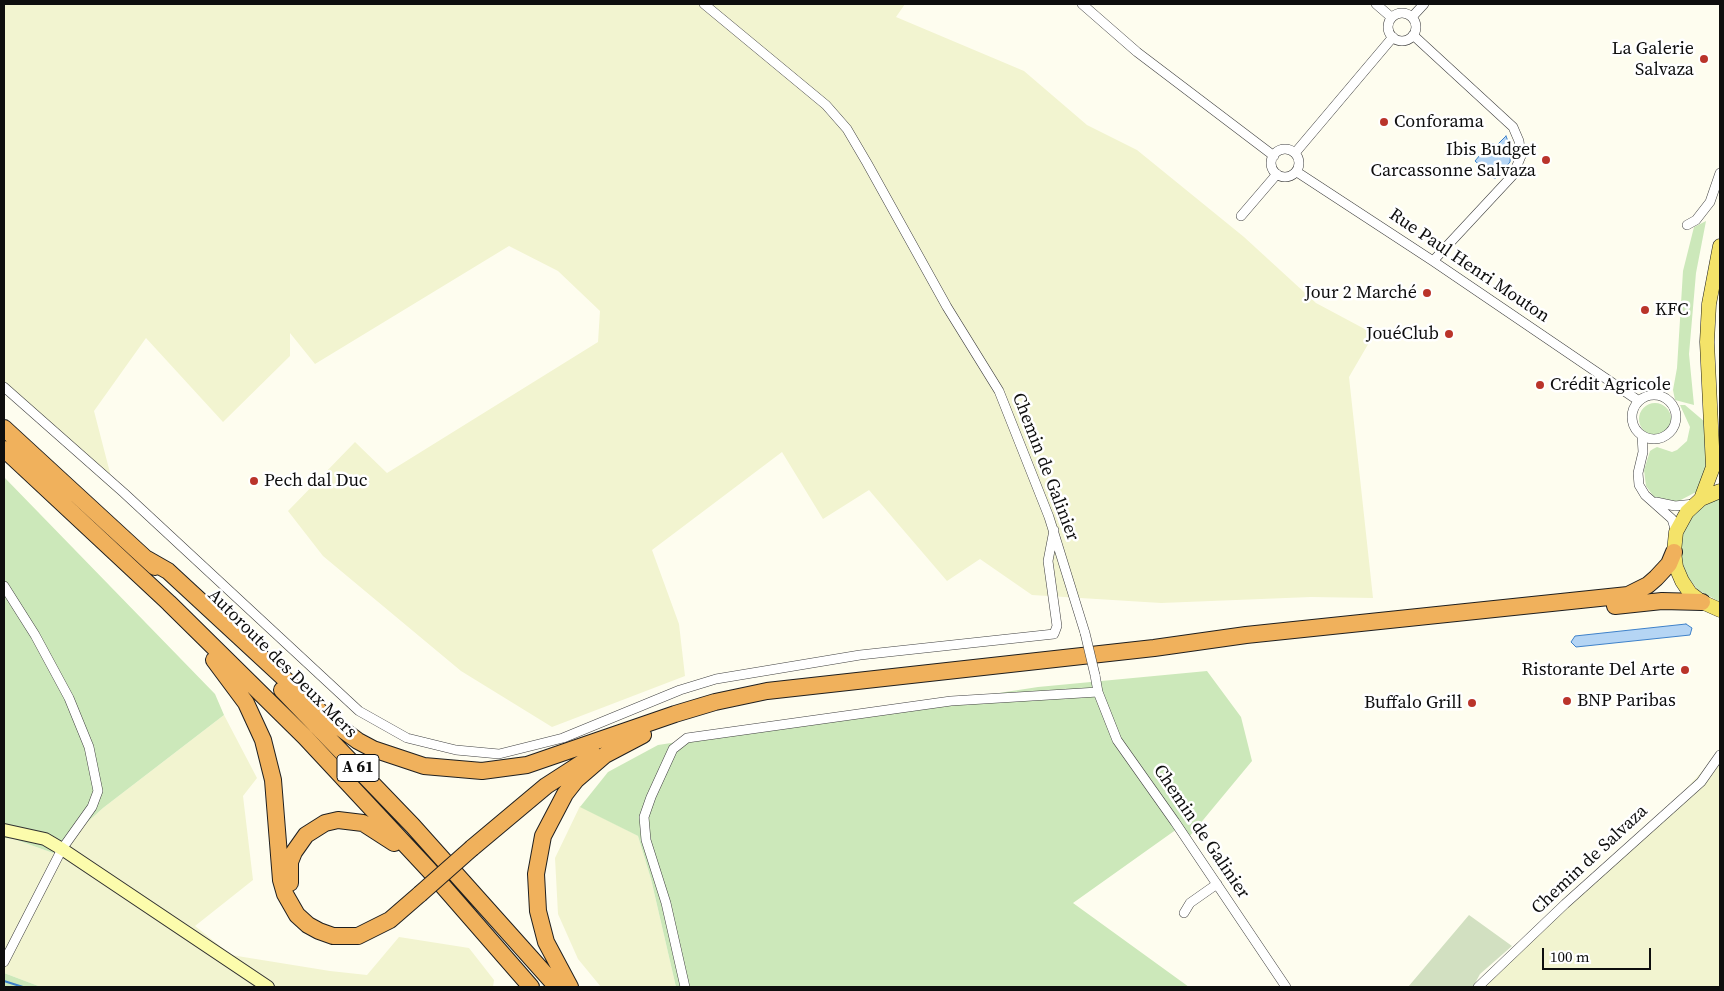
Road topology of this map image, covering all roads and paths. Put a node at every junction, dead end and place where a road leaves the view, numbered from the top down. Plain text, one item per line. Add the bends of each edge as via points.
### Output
1 (704, 4) edge
2 (1082, 4) edge
3 (1376, 4) edge
4 (1424, 4) edge
5 (1392, 17) junction
6 (1412, 17) junction
7 (1413, 36) junction
8 (1393, 37) junction
9 (1295, 154) junction
10 (1274, 156) junction
11 (1296, 172) junction
12 (1720, 173) edge
13 (1277, 174) junction
14 (1240, 216) dead end
15 (1687, 225) dead end
16 (1720, 246) edge
17 (1434, 261) junction
18 (4, 387) edge
19 (1637, 403) junction
20 (1713, 424) junction
21 (4, 428) edge
22 (1642, 436) junction
23 (1654, 440) junction
24 (1720, 446) edge
25 (4, 449) edge
26 (1643, 452) junction
27 (1720, 491) edge
28 (1651, 501) junction
29 (1698, 501) junction
30 (1054, 530) junction
31 (1676, 532) junction
32 (1674, 552) junction
33 (147, 559) junction
34 (4, 586) edge
35 (1702, 602) junction
36 (168, 603) junction
37 (1720, 610) edge
38 (1098, 692) junction
39 (639, 732) junction
40 (1720, 755) edge
41 (4, 830) edge
42 (62, 849) junction
43 (429, 870) junction
44 (1217, 884) junction
45 (417, 890) junction
46 (1184, 913) dead end
47 (4, 962) edge
48 (268, 987) edge
49 (531, 987) edge
50 (557, 987) edge
51 (570, 987) edge
52 (685, 987) edge
53 (1286, 987) edge
54 (1478, 987) edge

1 - 30 street, Chemin de Galinier via 826,105 847,129 947,307 999,391
2 - 10 street via 1137,52
3 - 5 street
4 - 6 street
5 - 6 street via 1402,13
5 - 8 street via 1388,28
6 - 7 street via 1416,26
7 - 8 street via 1403,41
7 - 17 street via 1513,127 1521,156 1513,175
8 - 9 street
9 - 10 street via 1286,150
9 - 11 street via 1299,162
10 - 13 street via 1272,163
11 - 13 street via 1287,177
11 - 17 street, Rue Paul Henri Mouton
12 - 15 street via 1710,202 1696,220
13 - 14 street
16 - 20 main road via 1710,304 1708,342 1708,384
17 - 19 street, Rue Paul Henri Mouton
18 - 30 street via 124,493 358,711 407,738 456,750 499,754 564,738 680,690 716,679 860,655 1054,634 1057,626 1048,561
19 - 22 street via 1633,423
19 - 23 street via 1650,395 1660,396 1669,400 1676,411 1673,430
20 - 24 main road
20 - 29 main road via 1713,467 1709,484
21 - 33 highway, Autoroute des Deux Mers / A 61
22 - 23 street
22 - 26 street
23 - 26 street
25 - 36 highway, Autoroute des Deux Mers / A 61
26 - 28 street via 1639,485
27 - 29 main road
28 - 29 street via 1675,506
28 - 31 street via 1672,519
29 - 31 main road
30 - 38 street, Chemin de Galinier, bridge via 1085,633
31 - 32 main road
32 - 35 main road via 1682,581
32 - 39 highway via 1656,578 1628,595 767,691 715,702
33 - 39 highway via 168,571 344,731 373,749 408,762 462,771 502,770 527,765 588,743
33 - 50 highway, Autoroute des Deux Mers / A 61 via 325,734 413,826
34 - 42 street via 69,698 89,747 98,791 92,807
35 - 37 main road
35 - 39 highway via 1662,601 1605,606 1192,654 823,692 739,705
36 - 43 highway, Autoroute des Deux Mers / A 61 via 305,737
36 - 45 highway via 179,623 233,682 263,740 273,780 281,880 297,914 308,925 326,934 358,936 390,920
38 - 44 street, Chemin de Galinier via 1117,740
38 - 52 street via 951,701 686,738 673,749 644,817 646,840 666,903
39 - 45 highway, bridge via 618,740 572,767 469,844
39 - 51 highway via 576,780 543,836 536,874 538,911 546,942
40 - 54 street, Chemin de Salvaza via 1701,782
41 - 42 main road via 46,839
42 - 47 street
42 - 48 main road
43 - 45 highway via 410,859 393,841 372,827 350,820 332,821 314,828 299,844 290,862 290,883 299,904 316,920 334,927 350,928 368,922
43 - 49 highway, Autoroute des Deux Mers / A 61
44 - 46 street via 1190,903
44 - 53 street, Chemin de Galinier

